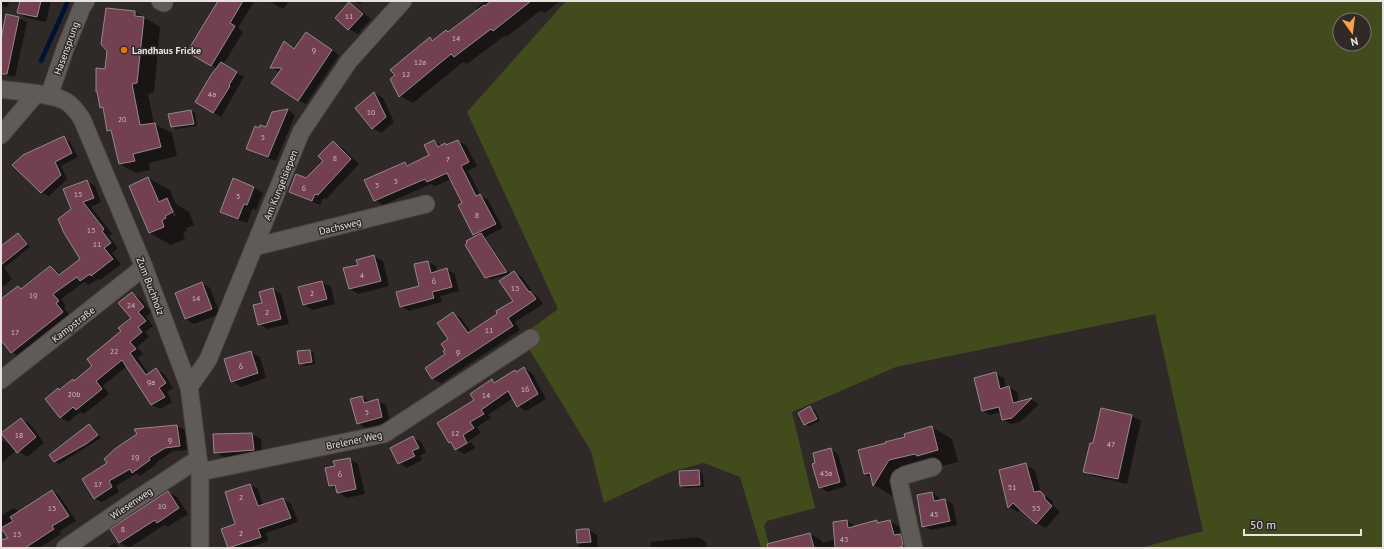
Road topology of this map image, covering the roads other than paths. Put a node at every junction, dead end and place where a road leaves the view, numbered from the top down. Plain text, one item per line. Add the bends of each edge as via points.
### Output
1 (86, 1) edge
2 (403, 1) edge
3 (1, 90) edge
4 (43, 95) junction
5 (1, 135) edge
6 (426, 204) dead end
7 (254, 247) junction
8 (144, 267) junction
9 (531, 338) dead end
10 (1, 380) edge
11 (189, 387) junction
12 (199, 465) junction
13 (932, 467) dead end
14 (66, 548) edge
15 (200, 548) edge
16 (914, 548) edge

1 - 4 street, Hasensprung
2 - 7 street, Am Kungelsiepen via 349,61 301,132
3 - 4 street, Zum Buchholz
4 - 5 street
4 - 8 street, Zum Buchholz via 66,102 82,119
6 - 7 street, Dachsweg
7 - 11 street, Am Kungelsiepen via 208,360
8 - 10 street, Kampstraße
8 - 11 street, Zum Buchholz
9 - 12 street, Brelener Weg via 384,434
11 - 12 street, Zum Buchholz
12 - 14 street, Wiesenweg via 134,500
12 - 15 street, Zum Buchholz
13 - 16 street via 905,475 899,481

